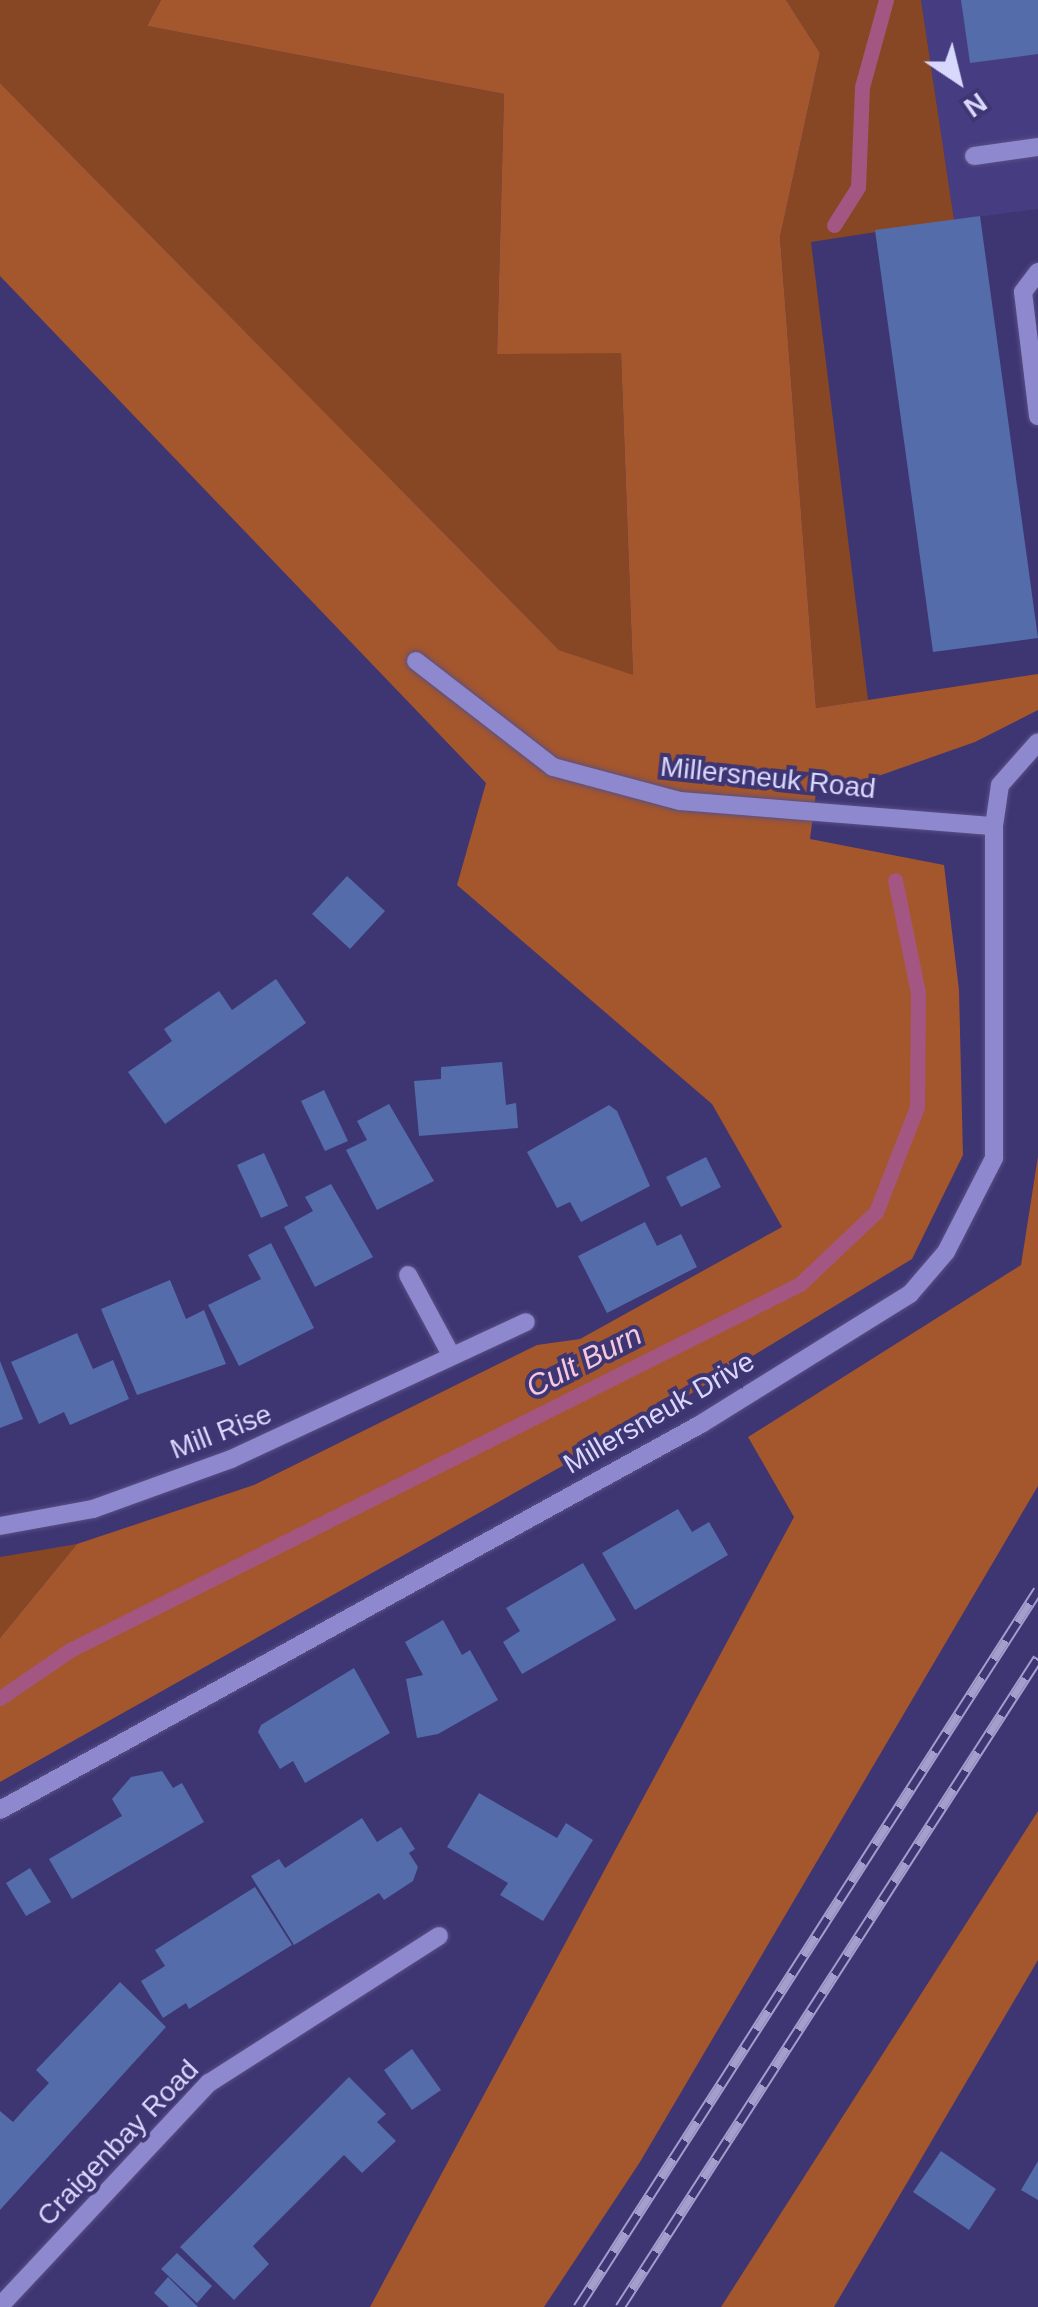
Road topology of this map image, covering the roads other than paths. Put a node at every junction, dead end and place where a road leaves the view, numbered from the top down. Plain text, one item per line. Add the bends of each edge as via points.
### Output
1 (1038, 148) edge
2 (974, 156) dead end
3 (1038, 272) edge
4 (1038, 416) edge
5 (416, 661) dead end
6 (1038, 742) edge
7 (994, 826) junction
8 (408, 1275) dead end
9 (526, 1322) dead end
10 (451, 1355) junction
11 (0, 1526) edge
12 (0, 1810) edge
13 (439, 1936) dead end
14 (0, 2306) edge

1 - 2 street
3 - 4 street via 1023,292
5 - 7 street, Millersneuk Road via 553,767 680,802
6 - 7 street via 1000,784
7 - 12 street, Millersneuk Drive via 994,1158 946,1252 910,1294 702,1424
8 - 10 street
9 - 10 street, Mill Rise
10 - 11 street, Mill Rise via 231,1460 93,1509 28,1526
13 - 14 street, Craigenbay Road via 209,2083

